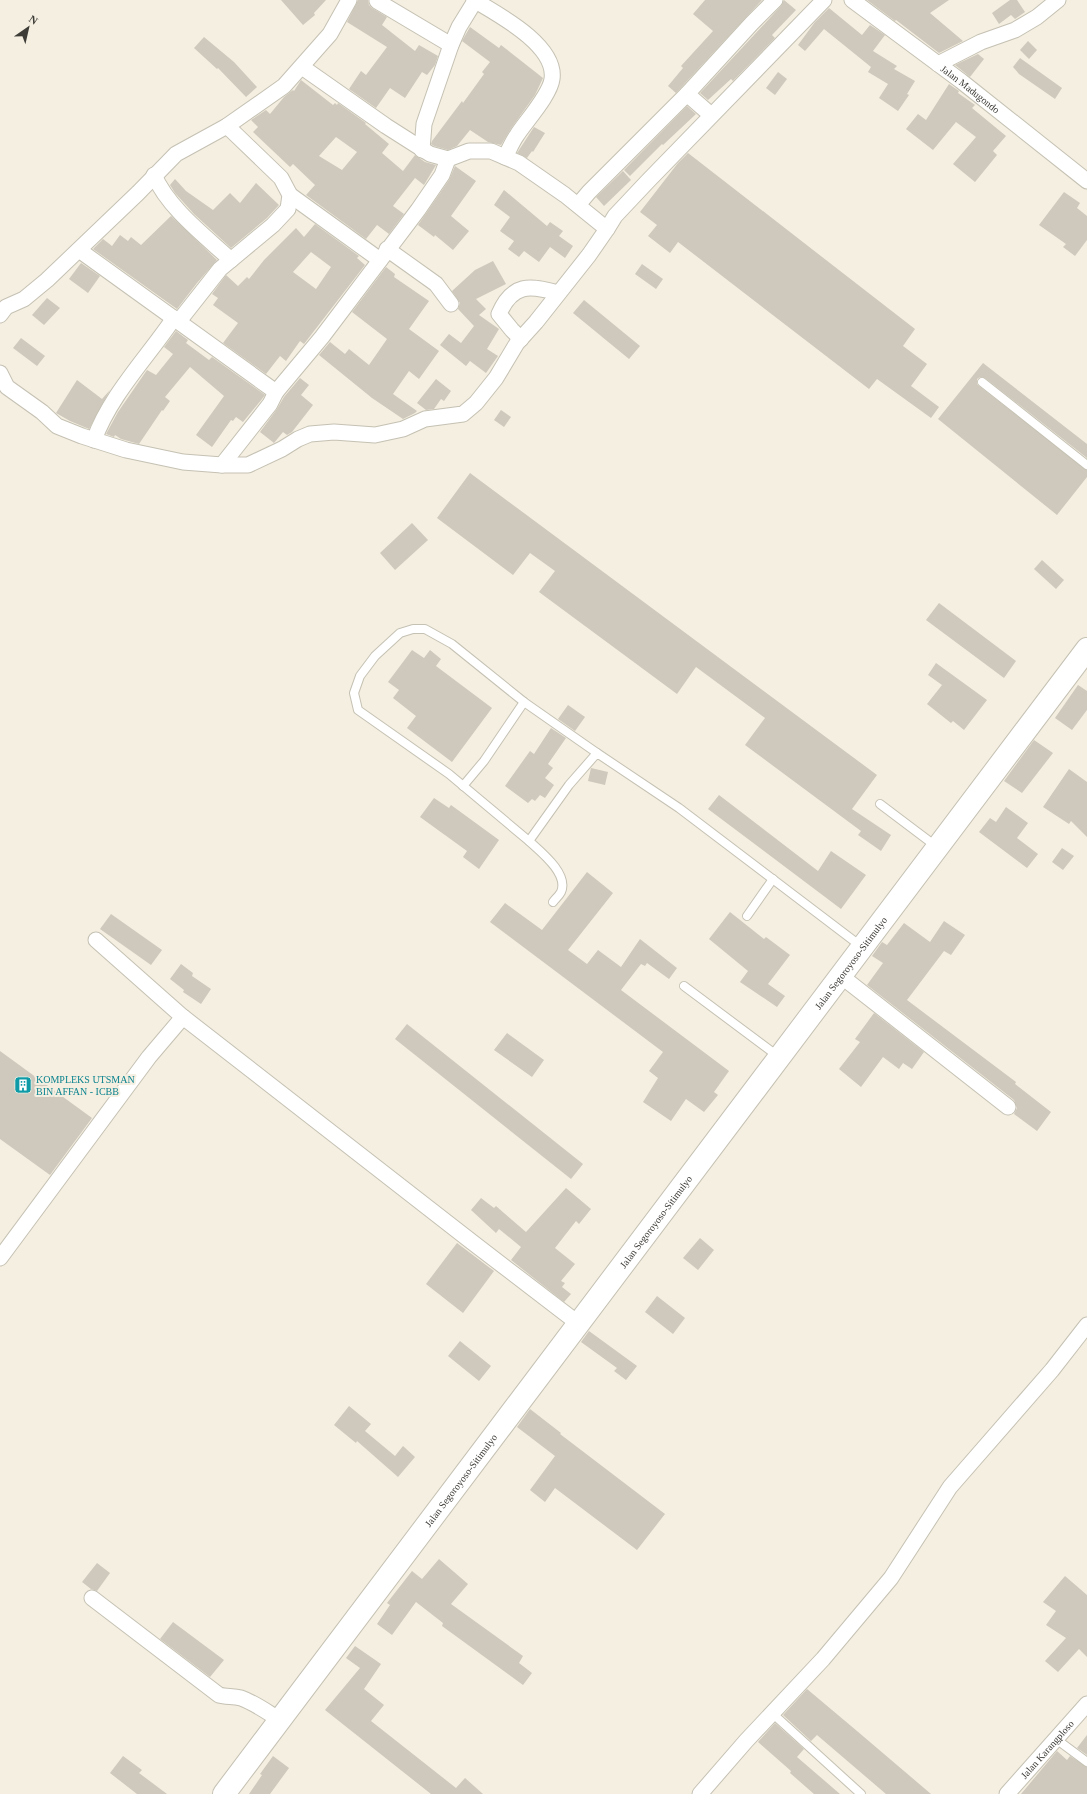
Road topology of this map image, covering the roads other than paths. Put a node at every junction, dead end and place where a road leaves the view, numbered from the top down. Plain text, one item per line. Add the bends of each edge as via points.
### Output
1 (348, 0) edge
2 (474, 0) edge
3 (775, 0) edge
4 (824, 0) edge
5 (1058, 0) edge
6 (377, 2) dead end
7 (859, 2) edge
8 (451, 45) junction
9 (938, 64) junction
10 (302, 67) junction
11 (687, 94) junction
12 (711, 115) junction
13 (227, 126) junction
14 (422, 150) junction
15 (505, 157) junction
16 (448, 159) junction
17 (154, 175) junction
18 (1087, 181) edge
19 (290, 196) junction
20 (578, 206) junction
21 (607, 229) junction
22 (79, 250) junction
23 (384, 255) junction
24 (231, 260) junction
25 (558, 293) junction
26 (452, 304) dead end
27 (0, 315) edge
28 (177, 320) junction
29 (521, 339) junction
30 (0, 373) edge
31 (982, 382) dead end
32 (276, 392) junction
33 (94, 440) junction
34 (1087, 465) edge
35 (222, 466) junction
36 (1087, 649) edge
37 (524, 702) junction
38 (597, 753) junction
39 (463, 786) junction
40 (880, 804) dead end
41 (529, 841) junction
42 (938, 847) junction
43 (773, 879) junction
44 (553, 902) dead end
45 (747, 916) dead end
46 (96, 940) dead end
47 (862, 947) junction
48 (841, 976) junction
49 (684, 986) dead end
50 (183, 1017) junction
51 (779, 1058) junction
52 (1008, 1107) dead end
53 (0, 1258) edge
54 (579, 1324) junction
55 (1087, 1326) edge
56 (92, 1598) dead end
57 (1087, 1704) edge
58 (772, 1713) junction
59 (280, 1720) junction
60 (1056, 1739) junction
61 (1087, 1762) edge
62 (224, 1794) edge
63 (700, 1794) edge
64 (860, 1794) edge
65 (1007, 1794) edge

1 - 10 street via 330,34
2 - 8 street
2 - 15 street via 524,32 547,58 552,69 552,80 546,92
3 - 11 street
4 - 12 street
5 - 9 street via 1037,18 1015,30 981,42
6 - 8 street
7 - 9 street, Jalan Madugondo
8 - 14 street via 424,124
9 - 18 street, Jalan Madugondo
10 - 13 street via 284,86
10 - 14 street
11 - 12 street
11 - 20 street
12 - 21 street via 646,182
13 - 17 street via 176,154
13 - 19 street via 281,178
14 - 16 street
15 - 16 street via 491,151 469,151
15 - 20 street via 525,167
16 - 23 street via 442,175
17 - 22 street
17 - 24 street via 172,203 199,232
19 - 23 street
19 - 24 street via 288,209
20 - 21 street
21 - 25 street
22 - 27 street via 24,299 6,307
22 - 28 street
23 - 26 street via 436,284
23 - 32 street via 322,337
24 - 28 street via 220,269
25 - 29 street
25 - 29 street via 539,287 526,287 504,303 499,314
28 - 32 street
28 - 33 street via 129,377 101,421
29 - 35 street via 486,392 463,414 425,419 403,429 375,435 334,432 310,434 248,464
30 - 33 street via 7,387 57,426
31 - 34 lane
32 - 35 street via 270,404
33 - 35 street via 126,450 183,462
36 - 42 main road, Jalan Segoroyoso-Sitimulyo
37 - 38 lane
37 - 39 lane via 484,761
37 - 39 lane via 452,644 425,629 413,628 400,633 375,656 360,676 354,693 358,710
38 - 41 lane via 569,785
38 - 43 lane via 679,808
39 - 41 lane
40 - 42 lane
41 - 44 lane via 558,871 563,884 561,893
42 - 47 main road, Jalan Segoroyoso-Sitimulyo
43 - 45 lane
43 - 47 lane
46 - 50 street
47 - 48 main road, Jalan Segoroyoso-Sitimulyo
48 - 51 main road, Jalan Segoroyoso-Sitimulyo
48 - 52 street
49 - 51 lane
50 - 53 street via 149,1057
50 - 54 street
51 - 54 main road, Jalan Segoroyoso-Sitimulyo
54 - 59 main road, Jalan Segoroyoso-Sitimulyo
55 - 58 street via 950,1487 891,1578 823,1659
56 - 59 street via 219,1695 256,1704
57 - 60 street, Jalan Karangploso
58 - 63 street
58 - 64 lane
59 - 62 main road, Jalan Segoroyoso-Sitimulyo
60 - 61 lane
60 - 65 street, Jalan Karangploso

